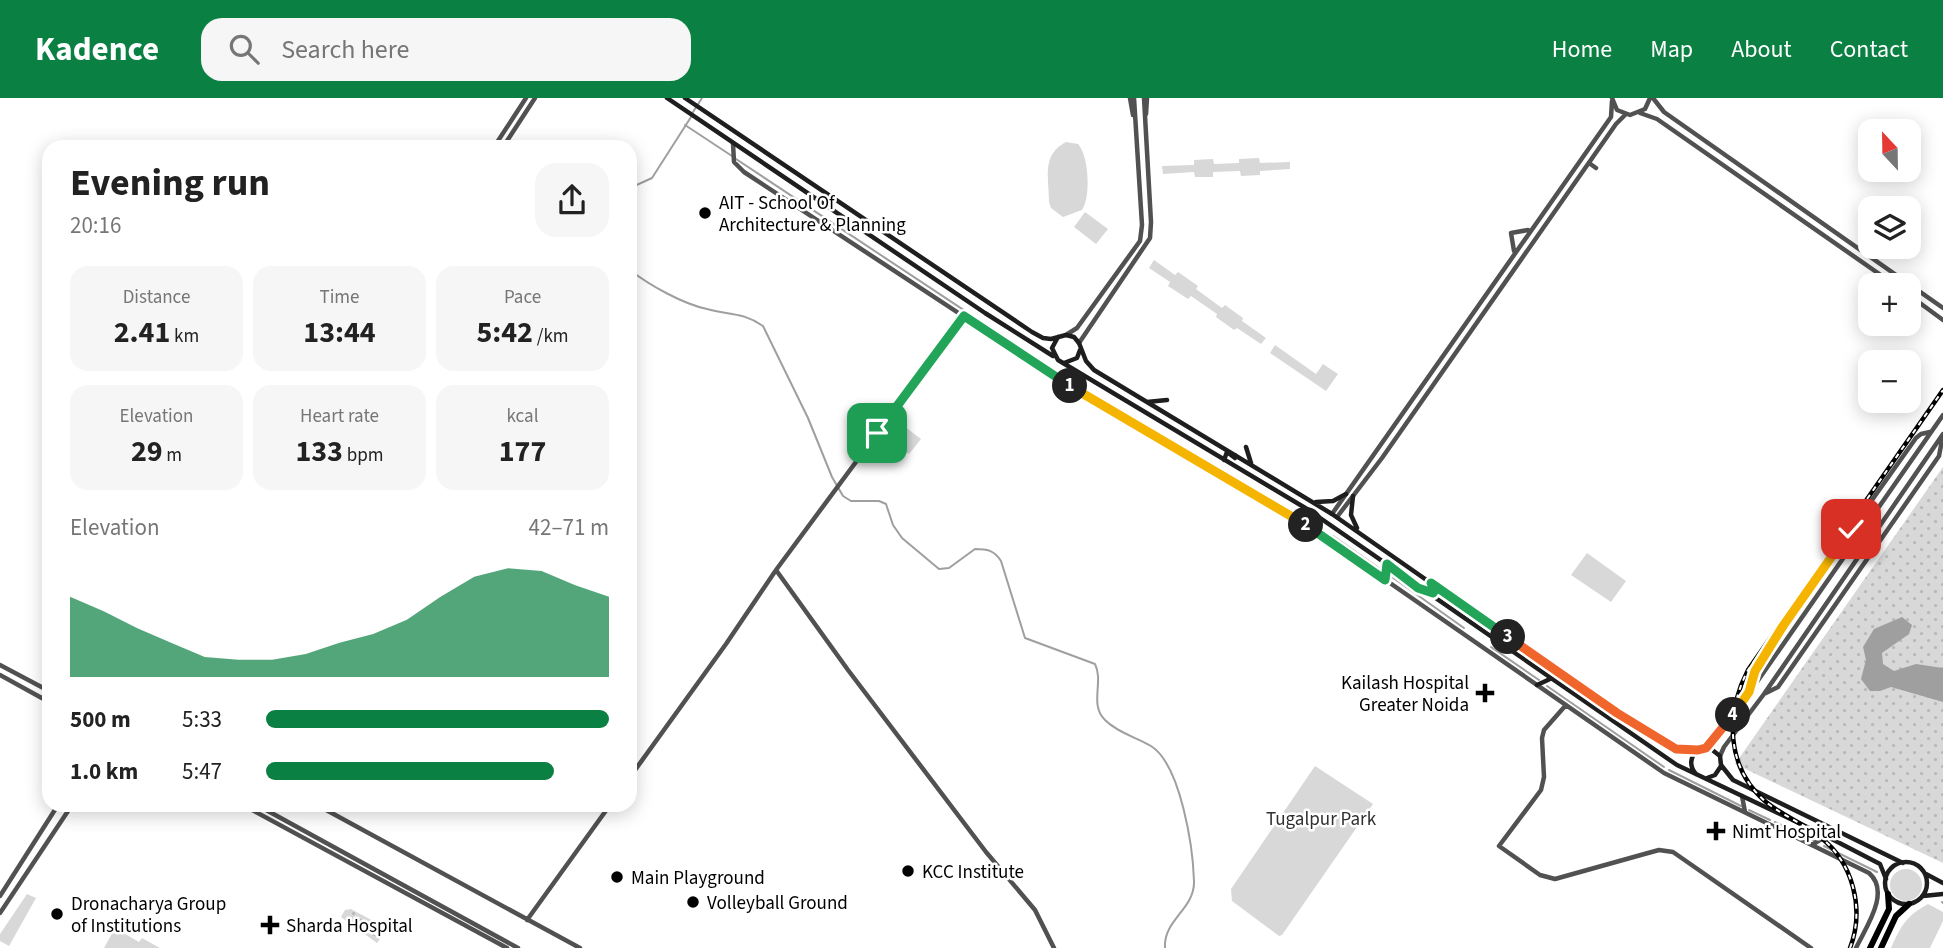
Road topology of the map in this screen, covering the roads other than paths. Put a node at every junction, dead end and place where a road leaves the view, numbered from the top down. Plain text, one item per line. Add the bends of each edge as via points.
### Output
1 (526, 98) edge
2 (535, 98) edge
3 (667, 98) edge
4 (1132, 98) edge
5 (1145, 98) edge
6 (1651, 98) edge
7 (687, 99) edge
8 (1612, 100) edge
9 (1640, 113) junction
10 (1626, 114) junction
11 (499, 140) edge
12 (508, 140) edge
13 (733, 143) junction
14 (1589, 163) junction
15 (1596, 168) dead end
16 (1534, 226) junction
17 (1513, 255) junction
18 (1878, 273) edge
19 (1921, 304) edge
20 (1943, 307) edge
21 (964, 316) junction
22 (1943, 320) edge
23 (1066, 335) junction
24 (1059, 337) junction
25 (1080, 346) junction
26 (1055, 357) junction
27 (1063, 363) junction
28 (1167, 400) dead end
29 (1147, 402) junction
30 (1943, 415) edge
31 (1932, 431) junction
32 (1943, 434) edge
33 (1246, 447) dead end
34 (1235, 454) junction
35 (1224, 460) junction
36 (1252, 464) junction
37 (1346, 494) junction
38 (1353, 496) junction
39 (1312, 501) junction
40 (1332, 514) junction
41 (1337, 517) junction
42 (1361, 534) junction
43 (1387, 564) junction
44 (776, 570) junction
45 (1385, 580) junction
46 (1431, 583) junction
47 (1418, 588) junction
48 (0, 664) edge
49 (0, 675) edge
50 (1550, 679) junction
51 (1537, 685) junction
52 (42, 687) edge
53 (1749, 692) junction
54 (1765, 694) junction
55 (42, 698) edge
56 (1566, 705) junction
57 (1706, 748) junction
58 (1698, 750) junction
59 (1720, 756) junction
60 (1721, 765) junction
61 (637, 767) edge
62 (1696, 774) junction
63 (1703, 778) junction
64 (1742, 796) junction
65 (54, 812) edge
66 (67, 812) edge
67 (256, 812) edge
68 (270, 812) edge
69 (330, 812) edge
70 (605, 812) edge
71 (1746, 813) junction
72 (1826, 836) junction
73 (1812, 845) junction
74 (1903, 863) junction
75 (1925, 874) junction
76 (1886, 879) junction
77 (1943, 883) edge
78 (1888, 894) junction
79 (1943, 894) edge
80 (0, 896) edge
81 (1923, 897) junction
82 (1909, 904) junction
83 (0, 913) edge
84 (527, 920) junction
85 (507, 948) edge
86 (518, 948) edge
87 (580, 948) edge
88 (1054, 948) edge
89 (1811, 948) edge
90 (1856, 948) edge
91 (1870, 948) edge
92 (1881, 948) edge

1 - 11 street
2 - 12 street
3 - 13 main road
4 - 23 street via 1140,241 1077,328
5 - 25 street via 1151,233
6 - 9 street
6 - 20 street via 1664,112
7 - 24 main road via 1032,332 1042,338
8 - 10 street
8 - 16 street via 1611,117
9 - 10 street
9 - 18 street via 1657,119
10 - 14 street
13 - 21 street via 734,162 744,172
13 - 26 main road
14 - 15 street
14 - 38 street
16 - 17 street
16 - 17 street via 1511,233
17 - 37 street
19 - 22 street
21 - 44 street
21 - 45 street via 1062,381 1299,521
23 - 24 main road
23 - 25 main road
24 - 26 main road via 1052,348
25 - 27 main road via 1077,358
25 - 29 main road via 1094,370
26 - 27 main road
27 - 35 main road
28 - 29 main road
29 - 34 main road
30 - 31 street
31 - 53 street
31 - 53 street via 1916,438 1851,529 1769,648
32 - 54 street
32 - 54 street via 1939,456 1778,687
33 - 36 main road
34 - 35 main road via 1235,458 1226,453
34 - 36 main road
35 - 43 main road
36 - 39 main road
37 - 39 main road via 1333,501
37 - 40 street
38 - 41 street
38 - 42 main road via 1351,515
39 - 40 main road
40 - 41 main road
41 - 42 main road
42 - 46 main road
43 - 45 street
43 - 47 main road
44 - 61 street
44 - 88 street via 986,852 1035,910
45 - 51 street
46 - 47 main road via 1434,593
46 - 58 main road via 1636,724 1676,749
47 - 50 main road
48 - 52 street
49 - 55 street
50 - 51 main road
50 - 62 main road
51 - 56 street
53 - 57 street
54 - 59 street
56 - 71 street via 1664,773
56 - 89 street via 1544,730 1541,790 1499,846 1540,875 1555,879 1659,850 1673,852
57 - 58 main road
57 - 59 main road
58 - 62 main road via 1691,764
59 - 60 main road
60 - 63 main road via 1715,775
60 - 74 main road via 1734,780
62 - 63 main road
63 - 64 main road
64 - 71 street
64 - 72 main road
65 - 80 street
66 - 83 street
67 - 85 street
68 - 86 street
69 - 84 street
70 - 84 street
71 - 73 street
72 - 73 street
72 - 76 main road via 1880,864
73 - 90 street via 1869,873 1877,882 1877,903
74 - 75 main road via 1916,865
74 - 76 main road via 1892,868
75 - 77 main road
75 - 81 main road
76 - 78 main road
78 - 82 main road
78 - 91 highway via 1889,909
79 - 81 main road
81 - 82 main road
82 - 92 highway via 1896,916
84 - 87 street

